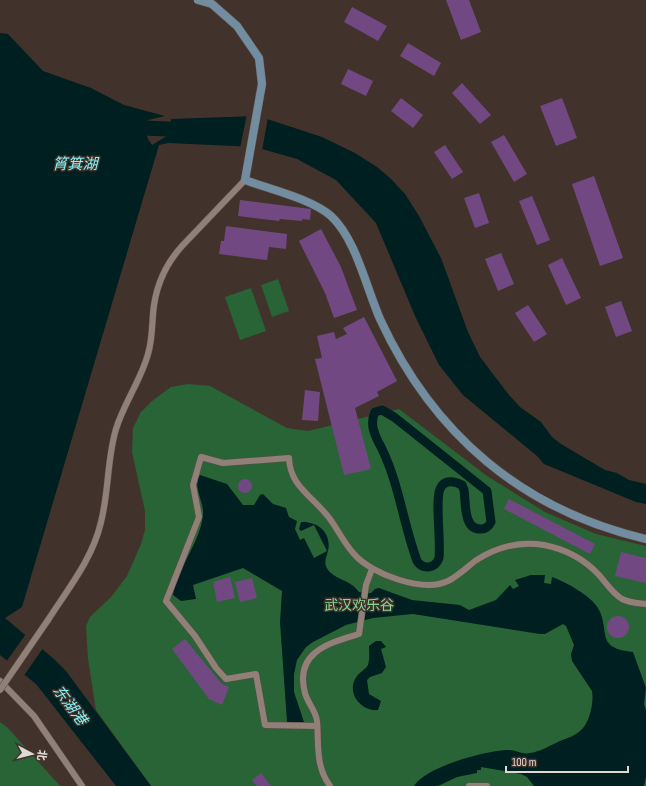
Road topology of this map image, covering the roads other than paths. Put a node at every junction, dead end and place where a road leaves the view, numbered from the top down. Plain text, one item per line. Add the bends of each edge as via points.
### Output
1 (198, 0) edge
2 (245, 180) junction
3 (646, 539) edge
4 (372, 568) junction
5 (646, 604) edge
6 (0, 681) edge
7 (0, 690) edge
8 (317, 726) junction
9 (82, 786) edge
10 (330, 786) edge
11 (469, 786) edge
12 (487, 786) edge

1 - 2 street via 212,4 237,26 259,58 262,84
2 - 3 street via 312,204 338,223 348,240 381,320 411,378 448,426 488,463 529,492 559,508 614,531
2 - 7 street, bridge via 172,257 162,276 155,299 148,355 119,420 113,440 98,533 89,555
4 - 5 street via 404,581 423,585 438,584 448,581 481,558 506,547 521,544 541,545 558,549 583,561 623,600
4 - 8 street via 359,634 320,648 307,663 303,679 304,691
4 - 8 street via 354,554 324,512 295,482 289,458 223,463 201,457 194,485 199,517 166,601 226,679 256,674 265,725
6 - 9 street via 34,716
8 - 10 street via 320,767
11 - 12 street

